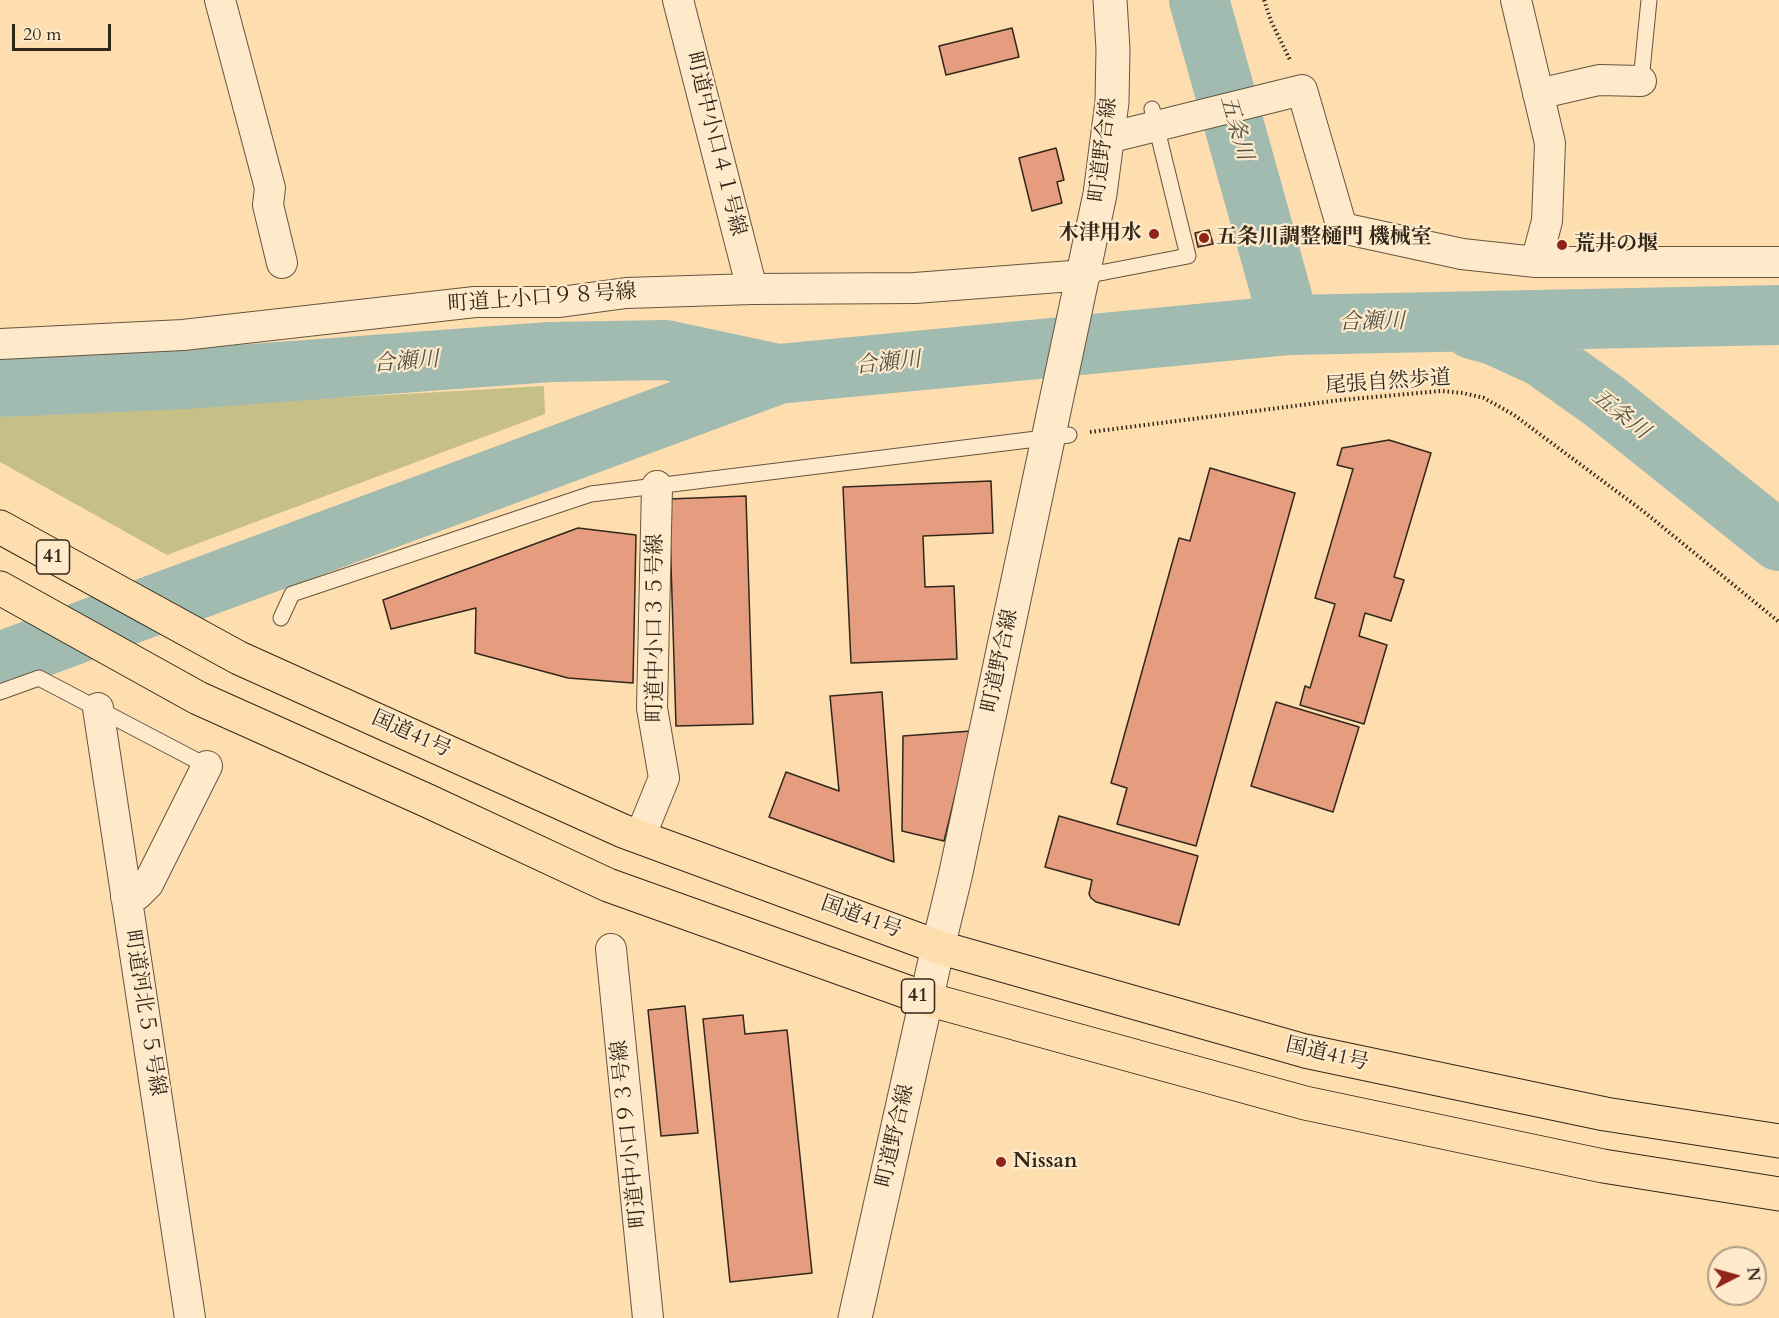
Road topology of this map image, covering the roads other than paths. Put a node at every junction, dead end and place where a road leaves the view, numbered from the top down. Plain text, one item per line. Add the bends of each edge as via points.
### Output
1 (220, 0) edge
2 (678, 0) edge
3 (1110, 0) edge
4 (1516, 0) edge
5 (1649, 0) edge
6 (1641, 81) joint
7 (1538, 94) junction
8 (1159, 120) junction
9 (1108, 138) junction
10 (1536, 262) junction
11 (1779, 262) edge
12 (282, 263) dead end
13 (1084, 278) junction
14 (752, 289) junction
15 (0, 344) edge
16 (1057, 434) junction
17 (657, 486) junction
18 (0, 527) edge
19 (0, 588) edge
20 (281, 618) dead end
21 (0, 692) edge
22 (98, 708) junction
23 (209, 761) joint
24 (640, 837) junction
25 (126, 897) junction
26 (938, 946) junction
27 (611, 949) dead end
28 (927, 999) junction
29 (1779, 1141) edge
30 (1779, 1194) edge
31 (190, 1318) edge
32 (648, 1318) edge
33 (855, 1318) edge

1 - 12 street via 270,188 268,205
2 - 14 street, 町道中小口４１号線
3 - 9 street, 町道野合線 via 1113,49
4 - 7 street
5 - 6 lane
6 - 7 street via 1599,80
7 - 10 street via 1550,143 1547,221
8 - 9 street
8 - 10 street via 1297,86 1342,228 1462,254
8 - 13 lane via 1188,255
9 - 13 street, 町道野合線
10 - 11 street
13 - 14 street, 町道上小口９８号線 via 915,288
13 - 16 street, 町道野合線
14 - 15 street, 町道上小口９８号線 via 626,293 560,302 475,302 183,335
16 - 17 lane
16 - 26 street, 町道野合線
17 - 20 lane via 591,494 292,594
17 - 24 street, 町道中小口３５号線 via 652,708 664,778
18 - 24 highway, 国道41号 / 41 via 250,663
19 - 28 highway, 41 via 198,698 608,885
21 - 22 lane via 39,678
22 - 23 lane
22 - 25 street, 町道河北５５号線
23 - 25 street via 148,884 137,895
24 - 26 highway, 国道41号 / 41
25 - 31 street, 町道河北５５号線
26 - 28 street, 町道野合線
26 - 29 highway, 国道41号 / 41 via 1305,1051 1605,1114
27 - 32 street, 町道中小口９３号線
28 - 30 highway, 41 via 1305,1103 1604,1166
28 - 33 street, 町道野合線

